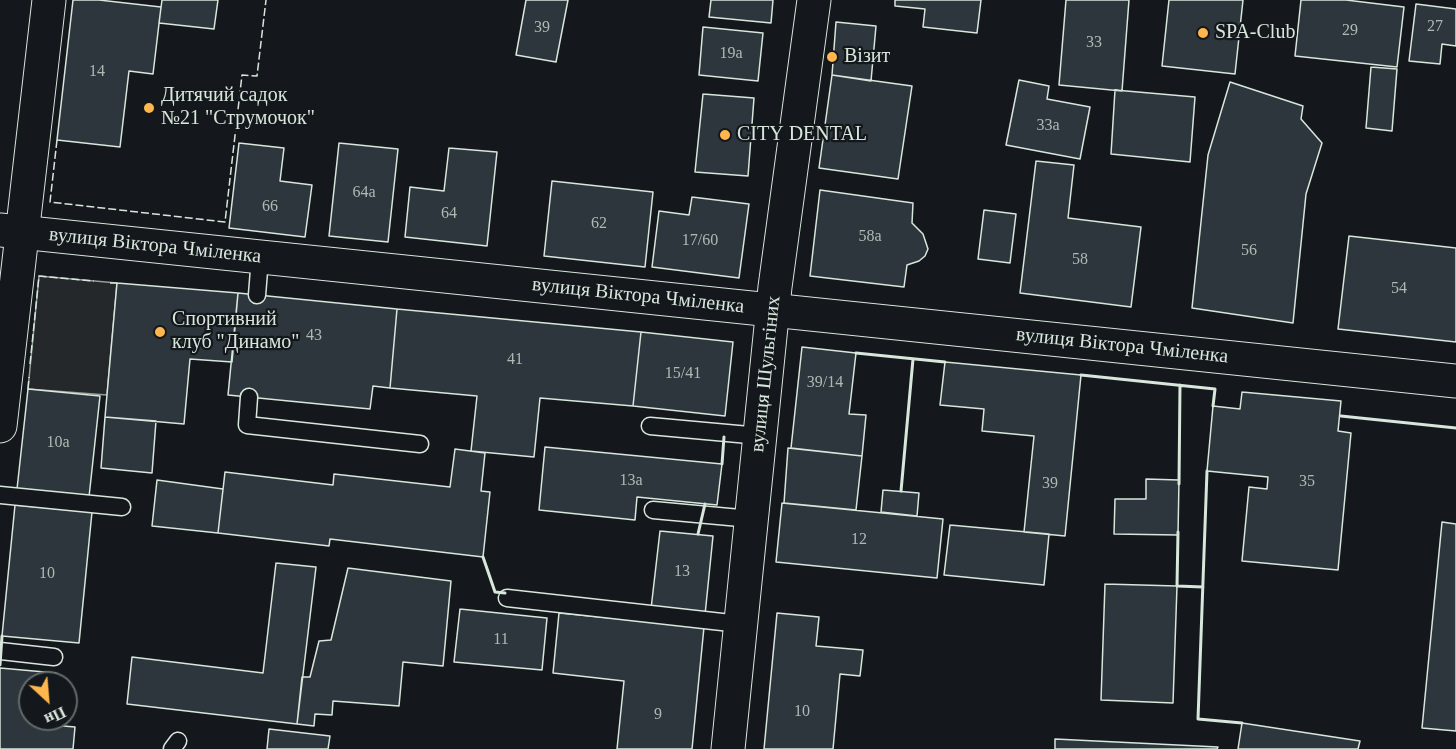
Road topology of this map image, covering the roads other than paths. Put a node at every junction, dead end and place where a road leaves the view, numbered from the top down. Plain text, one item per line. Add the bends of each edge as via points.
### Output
1 (49, 0) edge
2 (814, 0) edge
3 (11, 231) edge
4 (260, 258) junction
5 (257, 295) dead end
6 (773, 310) junction
7 (1456, 381) edge
8 (249, 397) dead end
9 (0, 426) edge
10 (650, 426) dead end
11 (760, 436) junction
12 (420, 444) dead end
13 (0, 495) edge
14 (122, 507) dead end
15 (653, 510) dead end
16 (751, 519) junction
17 (507, 598) dead end
18 (740, 624) junction
19 (0, 651) edge
20 (54, 657) dead end
21 (728, 749) edge

1 - 3 street
2 - 6 street, вулиця Шульгіних
3 - 4 street, вулиця Віктора Чміленка
3 - 9 street
4 - 5 lane
4 - 6 street, вулиця Віктора Чміленка
6 - 7 street, вулиця Віктора Чміленка
6 - 11 street, вулиця Шульгіних
8 - 12 lane via 247,425
10 - 11 lane
11 - 16 street, вулиця Шульгіних
13 - 14 lane
15 - 16 lane
16 - 18 street, вулиця Шульгіних
17 - 18 lane
18 - 21 street, вулиця Шульгіних
19 - 20 lane

